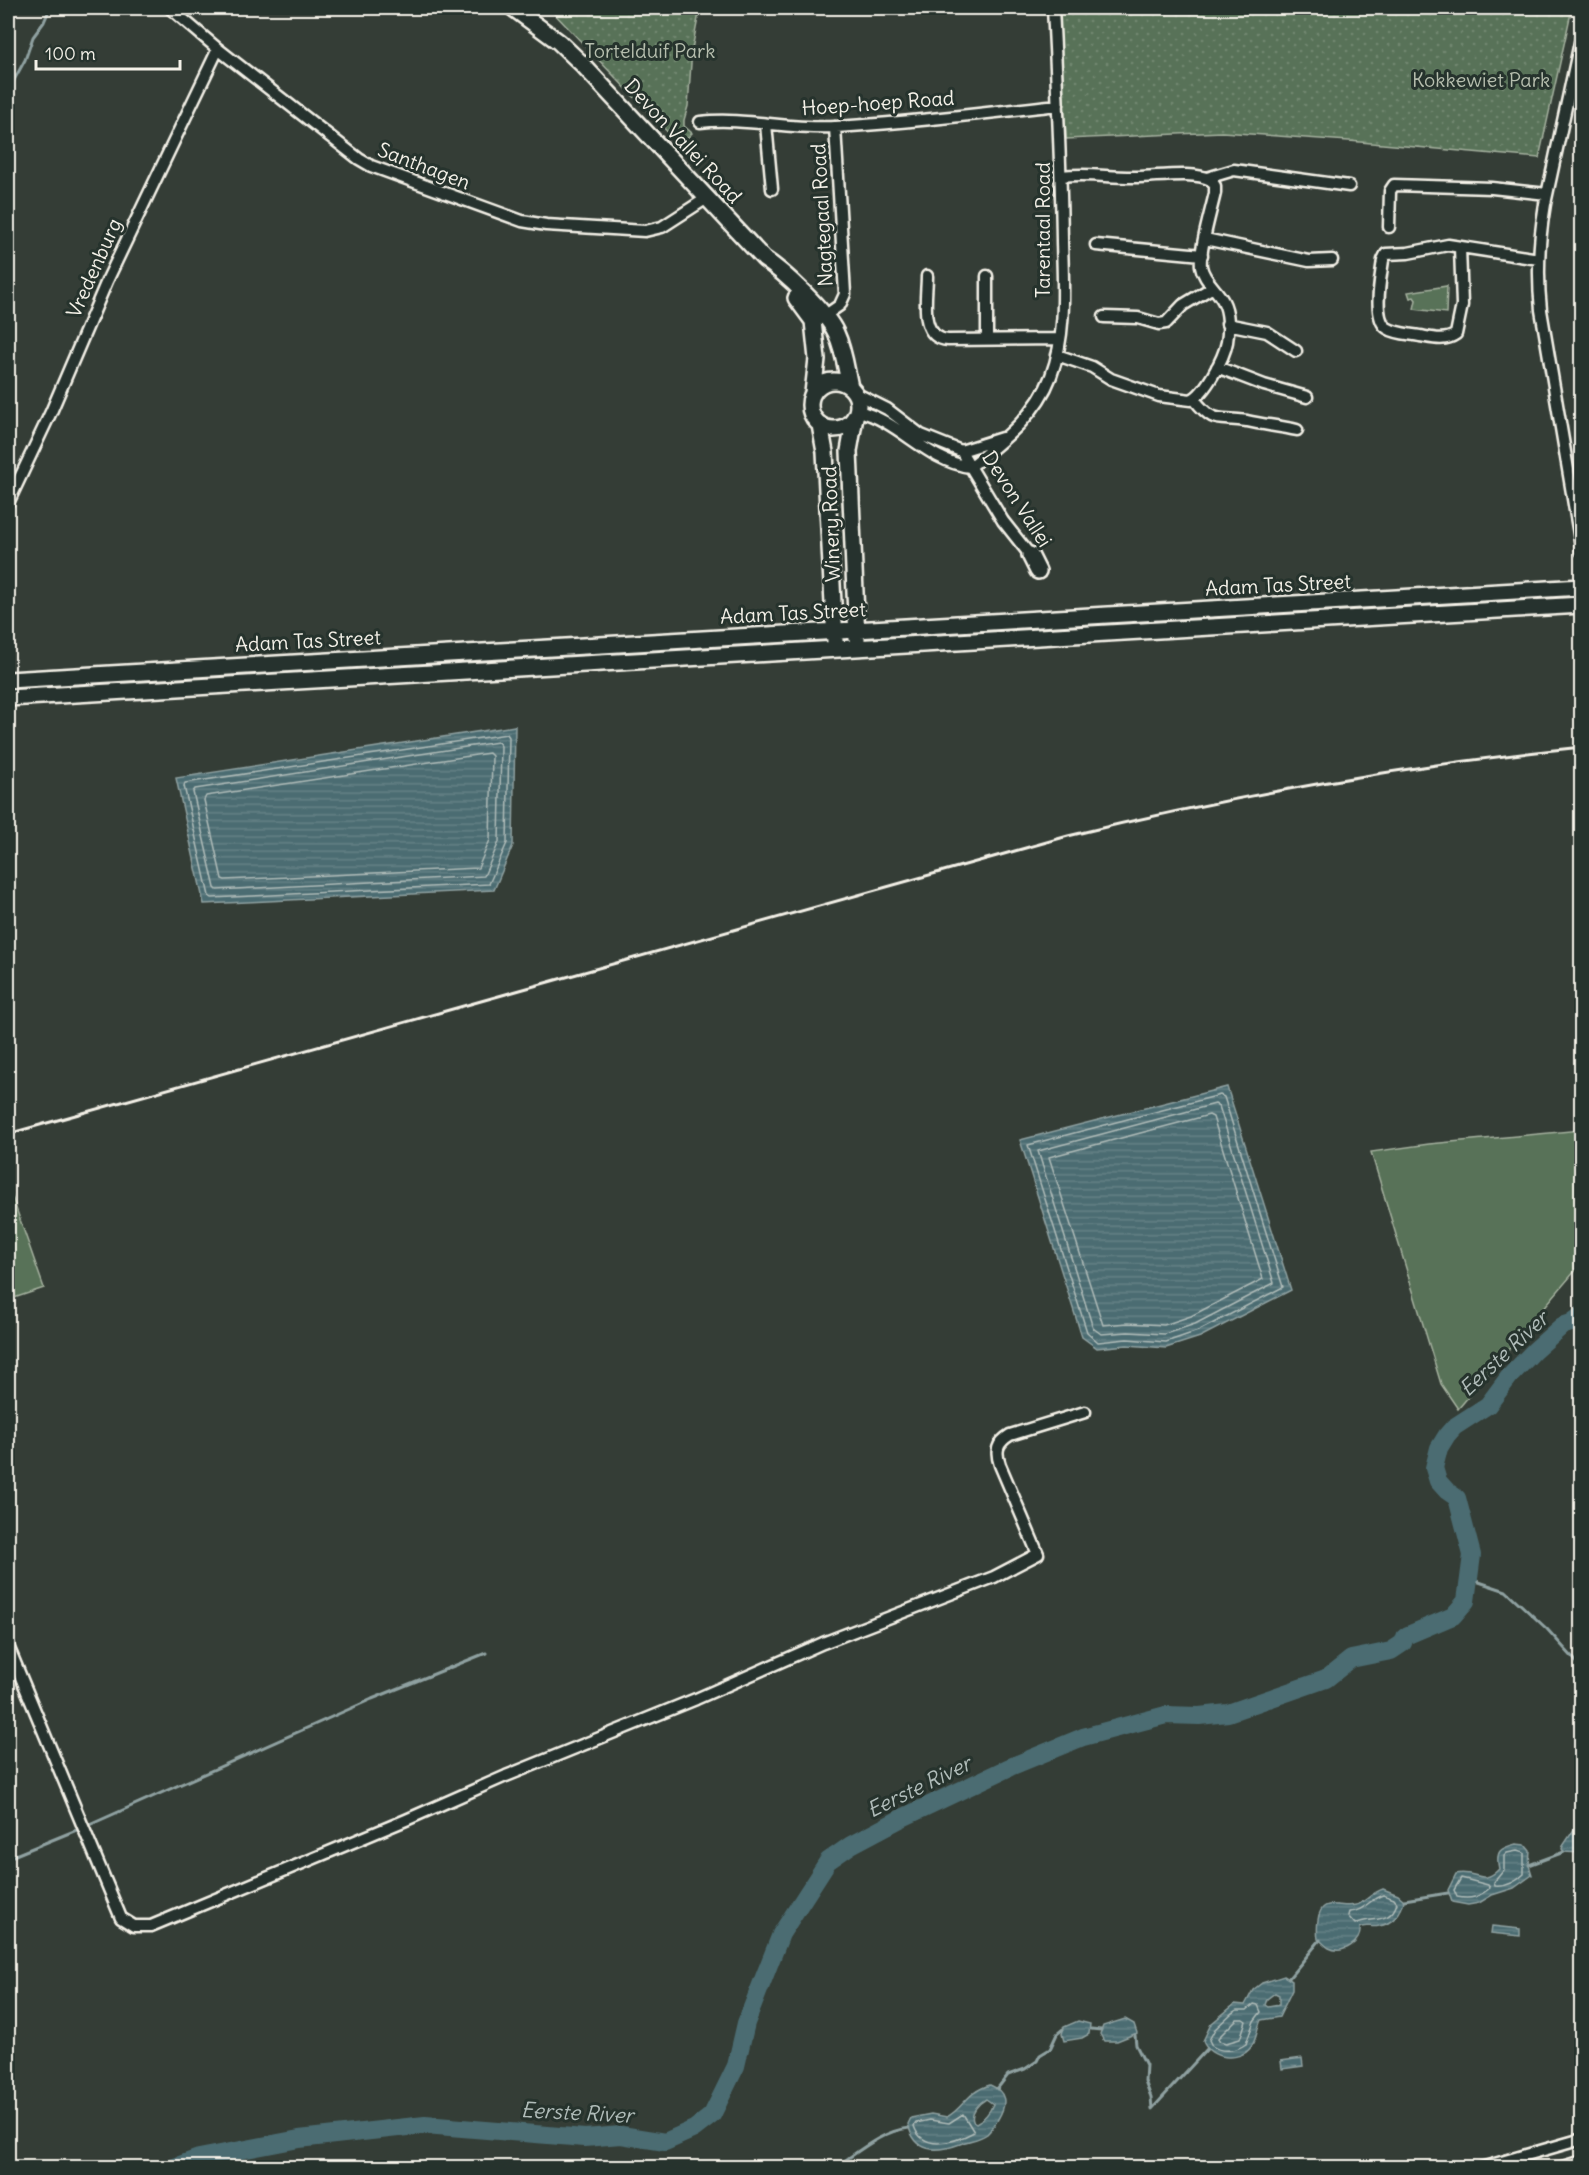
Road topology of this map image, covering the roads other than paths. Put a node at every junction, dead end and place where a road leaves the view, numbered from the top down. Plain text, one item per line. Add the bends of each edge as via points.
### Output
1 (171, 8) edge
2 (513, 8) edge
3 (1053, 8) edge
4 (1581, 33) edge
5 (218, 49) junction
6 (1058, 105) junction
7 (700, 122) dead end
8 (765, 124) junction
9 (835, 127) junction
10 (1061, 176) junction
11 (1207, 178) junction
12 (1349, 186) dead end
13 (772, 189) dead end
14 (1547, 194) junction
15 (707, 198) junction
16 (1389, 227) dead end
17 (1205, 239) junction
18 (1096, 245) dead end
19 (1460, 247) junction
20 (1203, 255) junction
21 (1539, 259) junction
22 (1332, 260) dead end
23 (927, 276) dead end
24 (987, 276) dead end
25 (1213, 287) junction
26 (1104, 317) dead end
27 (819, 319) junction
28 (1227, 324) junction
29 (987, 339) junction
30 (1060, 339) junction
31 (1296, 351) dead end
32 (1057, 356) junction
33 (1217, 367) junction
34 (853, 390) junction
35 (813, 393) junction
36 (1307, 397) dead end
37 (1194, 399) junction
38 (857, 414) junction
39 (820, 425) junction
40 (1297, 430) dead end
41 (1008, 436) junction
42 (961, 451) junction
43 (970, 467) junction
44 (8, 503) edge
45 (1581, 552) edge
46 (1030, 555) joint
47 (1038, 571) dead end
48 (1580, 585) edge
49 (1581, 605) edge
50 (855, 631) junction
51 (833, 632) junction
52 (858, 649) junction
53 (836, 650) junction
54 (8, 680) edge
55 (8, 698) edge
56 (1085, 1412) dead end
57 (8, 1646) edge
58 (1581, 2139) edge
59 (1581, 2161) edge
60 (1481, 2168) edge
61 (1558, 2168) edge

1 - 5 street, Santhagen
2 - 15 main road, Devon Vallei Road via 582,64
3 - 6 street, Tarentaal Road
4 - 14 street
5 - 15 street, Santhagen via 365,163 522,221 645,231 662,227
5 - 44 street, Vredenburg via 112,271
6 - 9 street, Hoep-hoep Road
6 - 10 street, Tarentaal Road
7 - 8 street, Hoep-hoep Road via 723,119
8 - 9 street, Hoep-hoep Road
8 - 13 street
9 - 27 street, Nagtegaal Road via 845,290 841,303
10 - 11 street
10 - 30 street, Tarentaal Road
11 - 12 street via 1234,170
11 - 17 street via 1215,189
14 - 16 street via 1394,185 1390,191
14 - 21 street
15 - 27 main road, Devon Vallei Road via 764,259 778,268
17 - 20 street
17 - 22 street via 1309,261
18 - 20 street
19 - 19 street via 1445,245 1385,255 1378,310 1385,327 1440,339 1454,336 1459,330 1462,305
19 - 21 street
20 - 25 street via 1202,269
21 - 45 street via 1541,310
23 - 29 street via 929,328 937,338
24 - 29 street
25 - 26 street via 1180,307 1166,323
25 - 28 street via 1224,302
27 - 34 main road, Devon Vallei Road via 836,331
27 - 35 main road
28 - 31 street via 1267,332
28 - 33 street via 1227,342
29 - 30 street
30 - 32 street, Tarentaal Road
32 - 37 street via 1160,396
32 - 41 street, Tarentaal Road via 1042,395
33 - 36 street
33 - 37 street
34 - 35 main road via 835,381
34 - 38 main road via 859,405
34 - 42 street via 921,435
35 - 39 main road via 810,410
37 - 40 street via 1202,410 1222,420
38 - 39 main road via 850,424 835,430
38 - 43 street via 871,414 935,456
38 - 50 main road, Winery Road via 849,451
39 - 51 main road, Winery Road via 825,452
41 - 42 street
41 - 43 street, Tarentaal Road
42 - 43 street, Devon Vallei
43 - 46 street, Devon Vallei via 1003,521
46 - 47 main road, Devon Vallei
48 - 49 street
48 - 50 main road, Adam Tas Street
49 - 52 main road, Adam Tas Street
50 - 51 main road, Adam Tas Street
50 - 52 main road, Winery Road
51 - 53 main road, Winery Road
51 - 54 main road, Adam Tas Street
52 - 53 main road, Adam Tas Street
53 - 55 main road, Adam Tas Street
56 - 57 street via 1010,1435 997,1448 1000,1465 1038,1554 994,1577 823,1642 696,1699 151,1926 134,1926 121,1918
58 - 60 street
59 - 61 street

